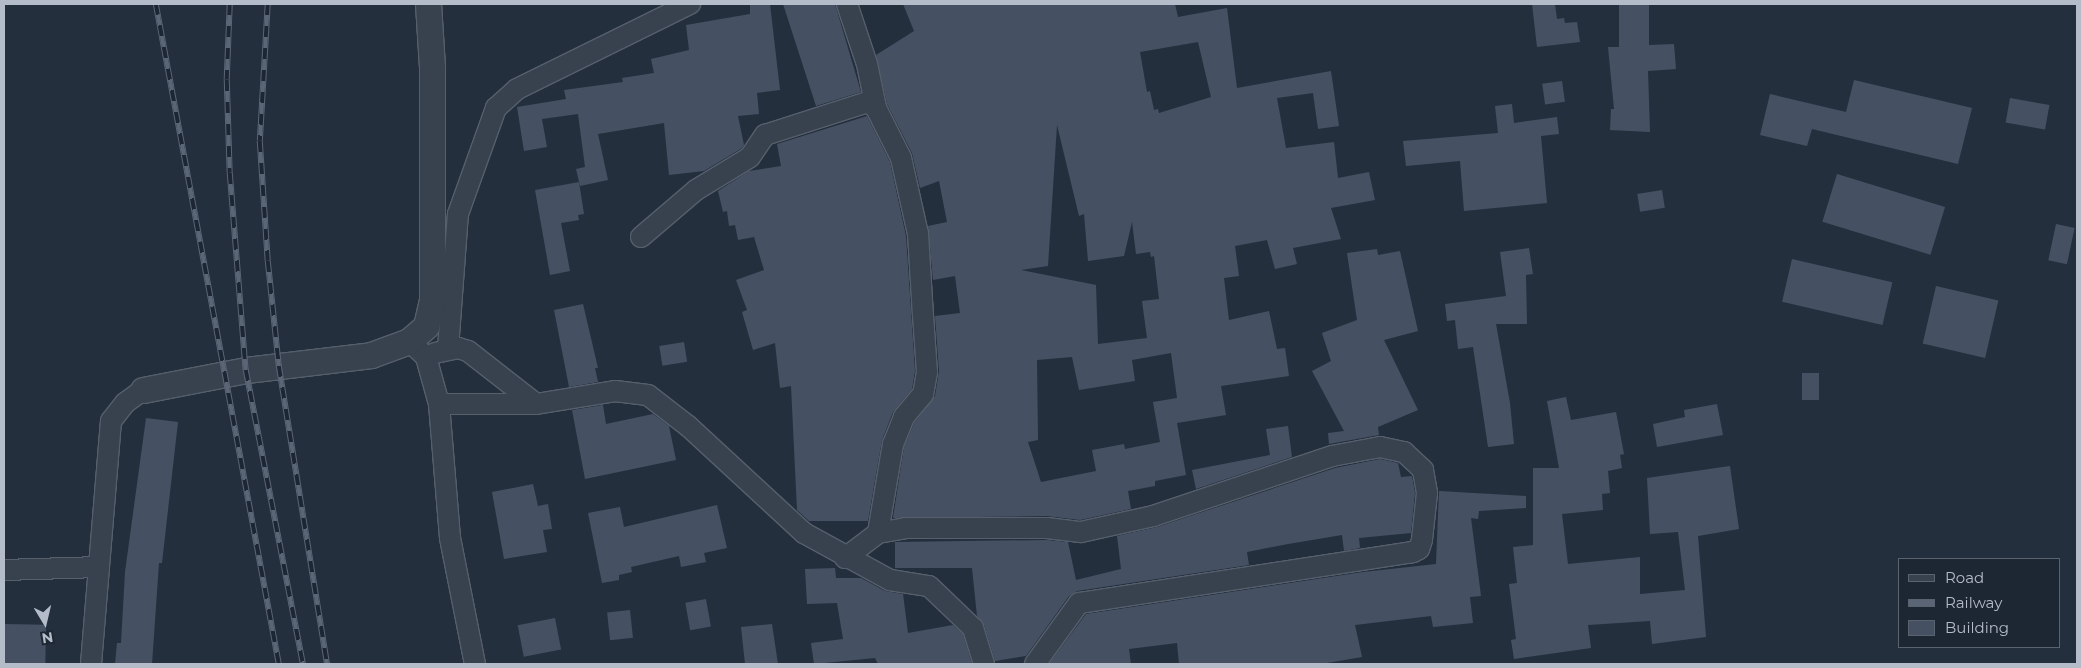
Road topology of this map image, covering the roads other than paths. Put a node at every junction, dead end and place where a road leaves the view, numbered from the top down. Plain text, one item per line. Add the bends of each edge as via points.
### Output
1 (428, 4) edge
2 (690, 4) edge
3 (847, 4) edge
4 (876, 108) junction
5 (642, 237) dead end
6 (418, 349) junction
7 (448, 349) junction
8 (143, 390) joint
9 (439, 404) junction
10 (536, 404) junction
11 (878, 533) junction
12 (845, 558) junction
13 (99, 568) junction
14 (4, 570) edge
15 (91, 664) edge
16 (475, 664) edge
17 (984, 664) edge
18 (1035, 664) edge

1 - 6 street via 432,67 432,301
2 - 7 street via 518,89 496,108 458,214
3 - 4 street via 867,64
4 - 5 street via 868,102 765,135 750,157 696,190
4 - 11 street via 901,158 918,234 927,372 923,394 904,417 893,444
6 - 7 street
6 - 8 street via 246,370
6 - 9 street
7 - 10 street via 468,351
8 - 13 street via 125,403 111,421
9 - 10 street
9 - 16 street via 450,538
10 - 12 street via 615,392 648,395 688,426 804,533
11 - 12 street
11 - 18 street via 906,528 985,527 1081,532 1153,516 1332,456 1380,447 1404,452 1423,470 1427,493 1419,549 1079,603
12 - 17 street via 890,580 929,586 973,628
13 - 14 street
13 - 15 street

